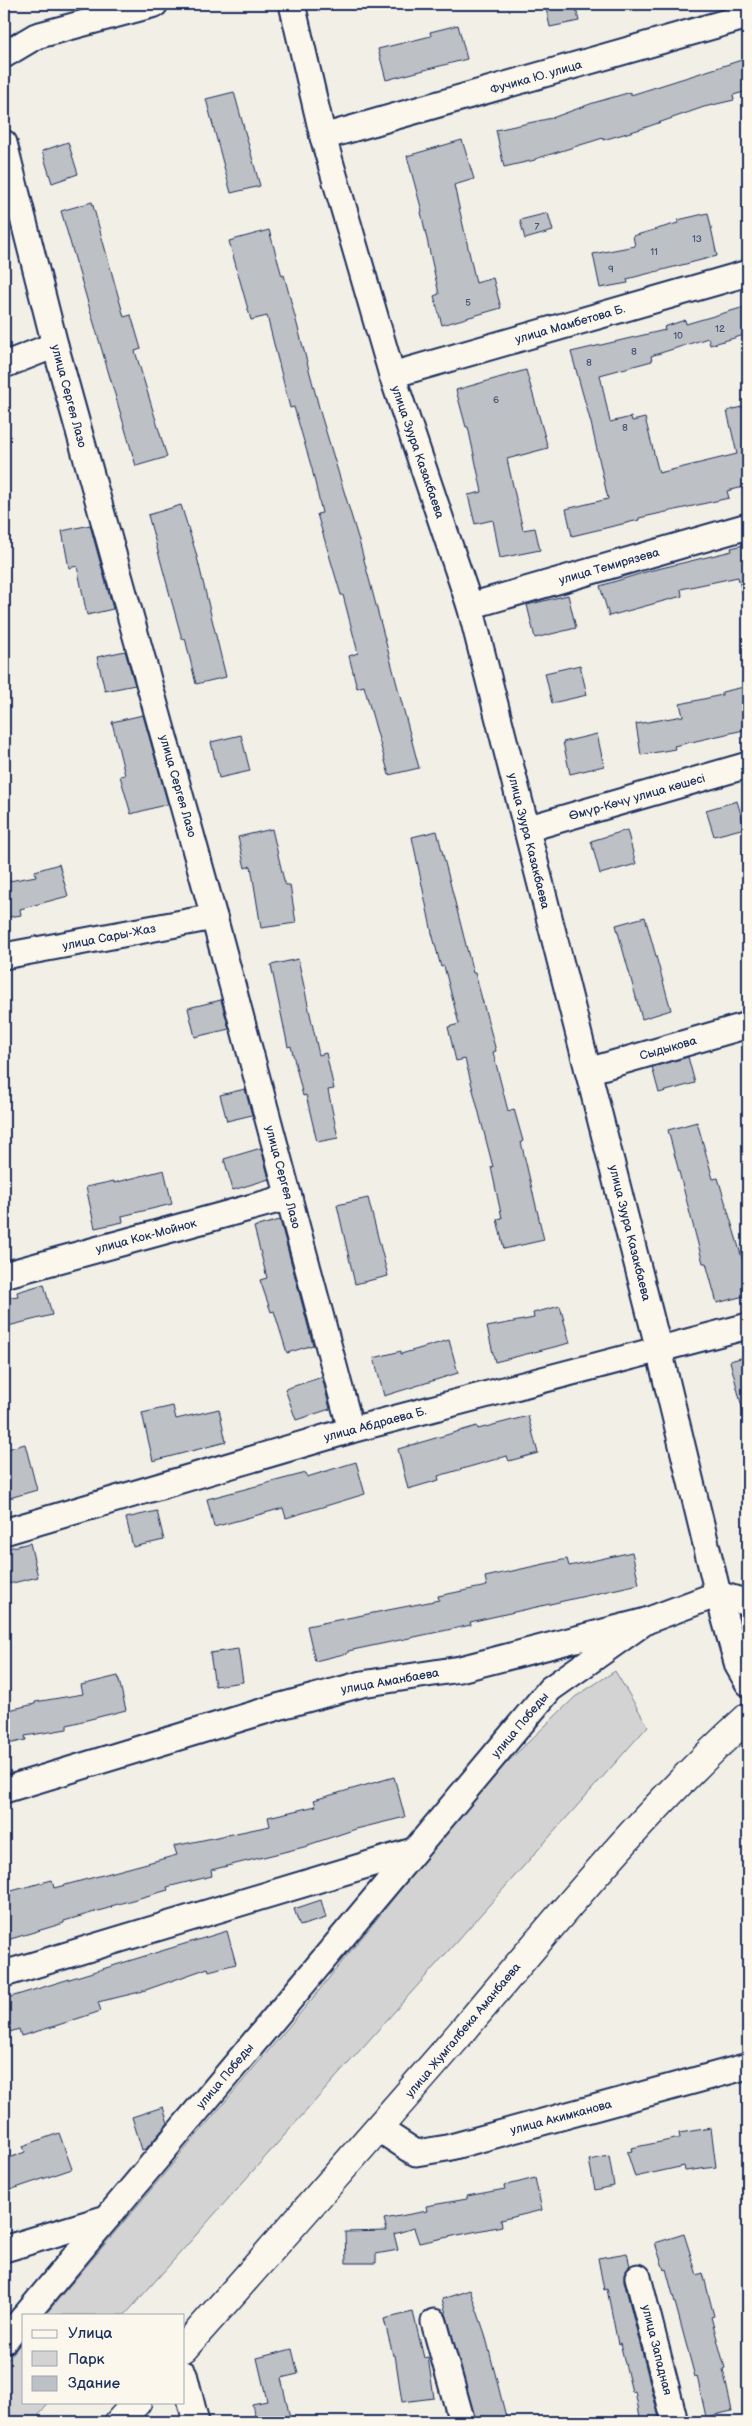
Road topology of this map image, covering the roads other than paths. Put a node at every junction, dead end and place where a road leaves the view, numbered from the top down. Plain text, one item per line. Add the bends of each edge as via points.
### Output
1 (155, 4) edge
2 (292, 4) edge
3 (748, 16) edge
4 (4, 55) edge
5 (324, 137) junction
6 (4, 143) edge
7 (748, 273) edge
8 (55, 345) junction
9 (4, 365) edge
10 (392, 375) junction
11 (748, 526) edge
12 (470, 606) junction
13 (748, 765) edge
14 (526, 829) junction
15 (214, 917) junction
16 (4, 956) edge
17 (748, 1025) edge
18 (588, 1071) junction
19 (289, 1197) junction
20 (4, 1275) edge
21 (748, 1326) edge
22 (660, 1350) junction
23 (351, 1430) junction
24 (4, 1532) edge
25 (718, 1594) junction
26 (748, 1603) edge
27 (646, 1621) junction
28 (748, 1683) edge
29 (748, 1717) edge
30 (4, 1790) edge
31 (413, 1851) junction
32 (4, 1974) edge
33 (748, 2066) edge
34 (379, 2129) junction
35 (107, 2218) junction
36 (4, 2249) edge
37 (638, 2277) dead end
38 (27, 2314) edge
39 (22, 2320) edge
40 (434, 2322) dead end
41 (4, 2341) edge
42 (185, 2347) edge
43 (185, 2378) edge
44 (135, 2404) edge
45 (119, 2422) edge
46 (196, 2422) edge
47 (462, 2422) edge
48 (675, 2422) edge

1 - 4 street via 36,36
2 - 5 street, улица Зуура Казакбаева
3 - 5 street, Фучика Ю. улица
5 - 10 street, улица Зуура Казакбаева
6 - 8 street, улица Сергея Лазо
7 - 10 street, улица Мамбетова Б.
8 - 9 street
8 - 15 street, улица Сергея Лазо
10 - 12 street, улица Зуура Казакбаева
11 - 12 street, улица Темирязева
12 - 14 street, улица Зуура Казакбаева
13 - 14 street, Өмүр-Көчү улица көшесі
14 - 18 street, улица Зуура Казакбаева
15 - 16 street, улица Сары-Жаз
15 - 19 street, улица Сергея Лазо
17 - 18 street, Сыдыкова
18 - 22 street, улица Зуура Казакбаева
19 - 20 street, улица Кок-Мойнок
19 - 23 street, улица Сергея Лазо
21 - 22 street, улица Абдраева Б.
22 - 23 street, улица Абдраева Б.
22 - 25 street, улица Зуура Казакбаева
23 - 24 street, улица Абдраева Б.
25 - 26 street
25 - 27 street, улица Аманбаева
25 - 28 street, улица Зуура Казакбаева via 738,1666
27 - 30 street, улица Аманбаева via 460,1669 362,1684 272,1708
27 - 31 street, улица Победы via 550,1689
29 - 34 main road, улица Жумгалбека Аманбаева via 609,1859
31 - 32 street
31 - 35 street, улица Победы
33 - 34 street, улица Акимканова via 447,2148 416,2153
34 - 42 main road, улица Жумгалбека Аманбаева
35 - 36 street
35 - 38 street, улица Победы
37 - 48 street, улица Западная
39 - 41 street, улица Победы
40 - 47 street
43 - 46 street
44 - 45 main road

